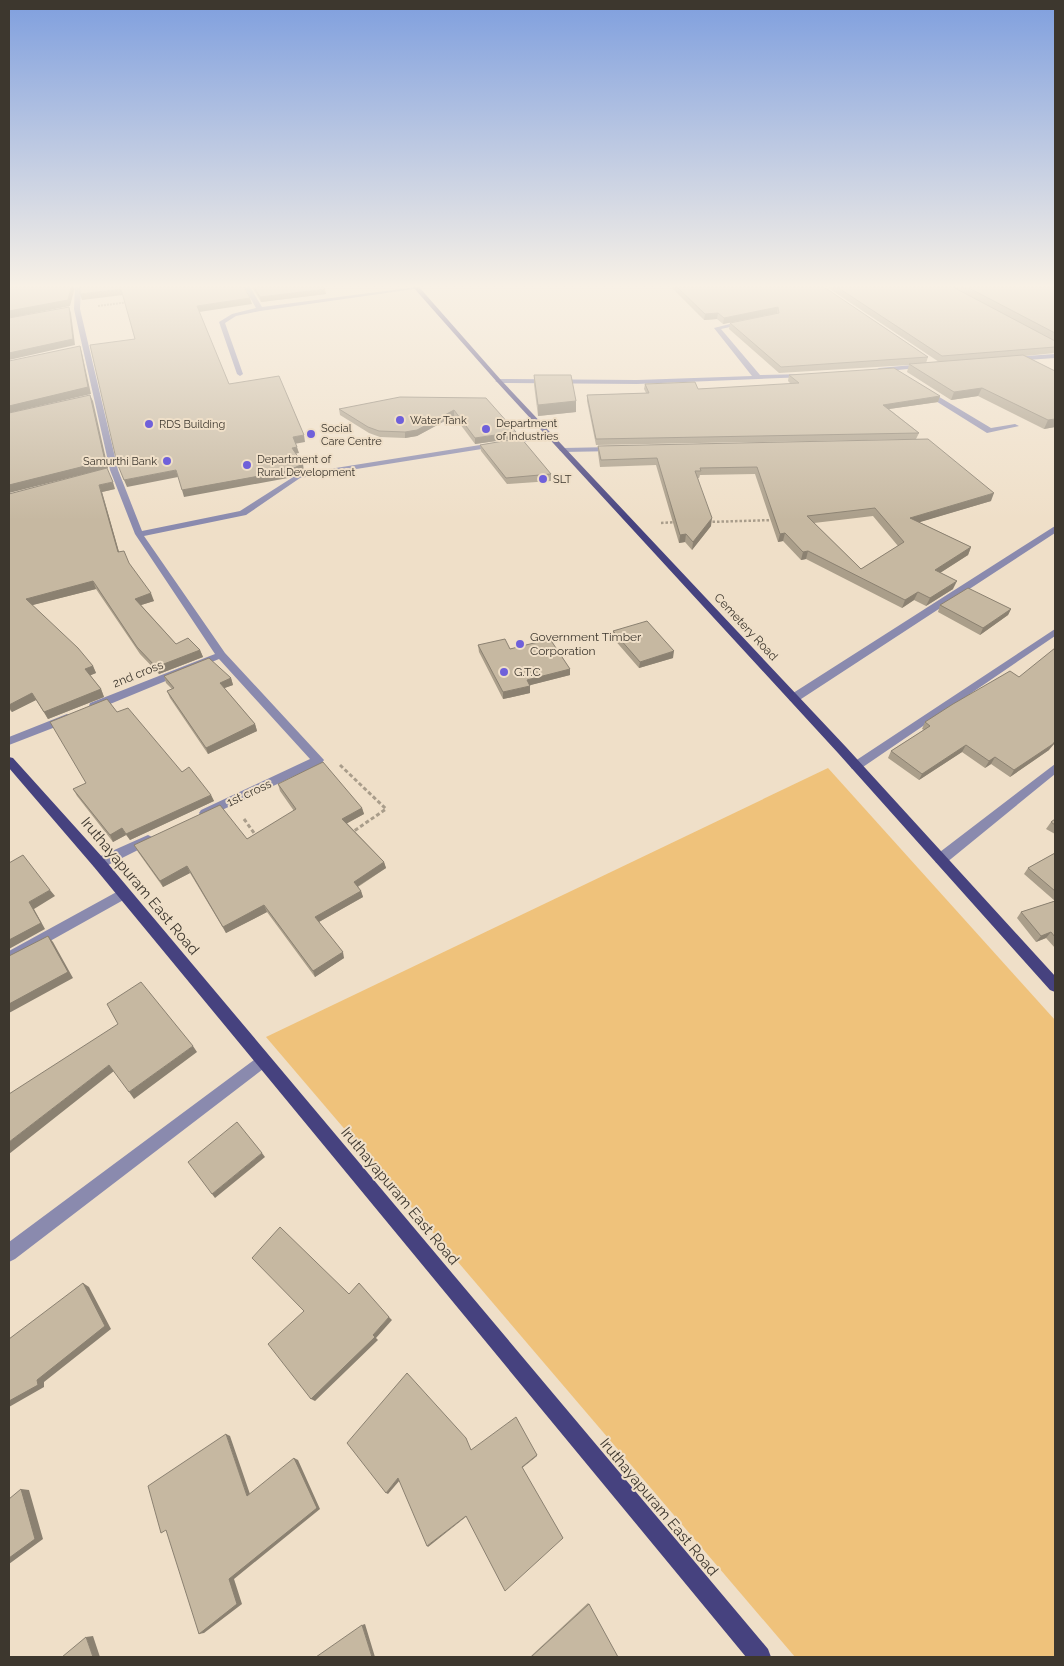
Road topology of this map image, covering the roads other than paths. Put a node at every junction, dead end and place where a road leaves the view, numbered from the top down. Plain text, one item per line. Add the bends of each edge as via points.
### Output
1 (86, 365) edge
2 (237, 365) edge
3 (486, 365) edge
4 (747, 365) edge
5 (936, 366) edge
6 (893, 369) junction
7 (874, 371) edge
8 (240, 374) dead end
9 (900, 374) edge
10 (816, 376) edge
11 (758, 378) junction
12 (500, 381) junction
13 (916, 384) edge
14 (1014, 426) dead end
15 (550, 436) junction
16 (622, 449) edge
17 (563, 450) junction
18 (1055, 529) edge
19 (139, 534) junction
20 (1055, 632) edge
21 (221, 655) junction
22 (794, 698) junction
23 (9, 741) edge
24 (10, 765) edge
25 (856, 766) junction
26 (1055, 768) edge
27 (196, 818) edge
28 (160, 834) edge
29 (941, 860) junction
30 (98, 863) junction
31 (122, 894) junction
32 (9, 958) edge
33 (1055, 986) edge
34 (262, 1061) junction
35 (9, 1253) edge
36 (760, 1657) edge

1 - 19 street via 109,471
2 - 8 street
3 - 12 main road, Cemetery Road
4 - 11 street
5 - 6 street
6 - 7 street
6 - 9 street
10 - 11 street
11 - 12 street via 637,382
12 - 15 main road, Cemetery Road
13 - 14 street via 990,431
15 - 17 main road, Cemetery Road
15 - 19 street via 298,476 243,513
16 - 17 street
17 - 22 main road, Cemetery Road
18 - 22 street
19 - 21 street
20 - 25 street
21 - 23 street, 2nd cross
21 - 27 street, 1st cross via 318,760
22 - 25 main road, Cemetery Road
24 - 30 main road, Iruthayapuram East Road
25 - 29 main road, Cemetery Road
26 - 29 street
28 - 30 street
29 - 33 main road, Cemetery Road
30 - 31 main road, Iruthayapuram East Road
31 - 32 street
31 - 34 main road, Iruthayapuram East Road
34 - 35 street
34 - 36 main road, Iruthayapuram East Road

